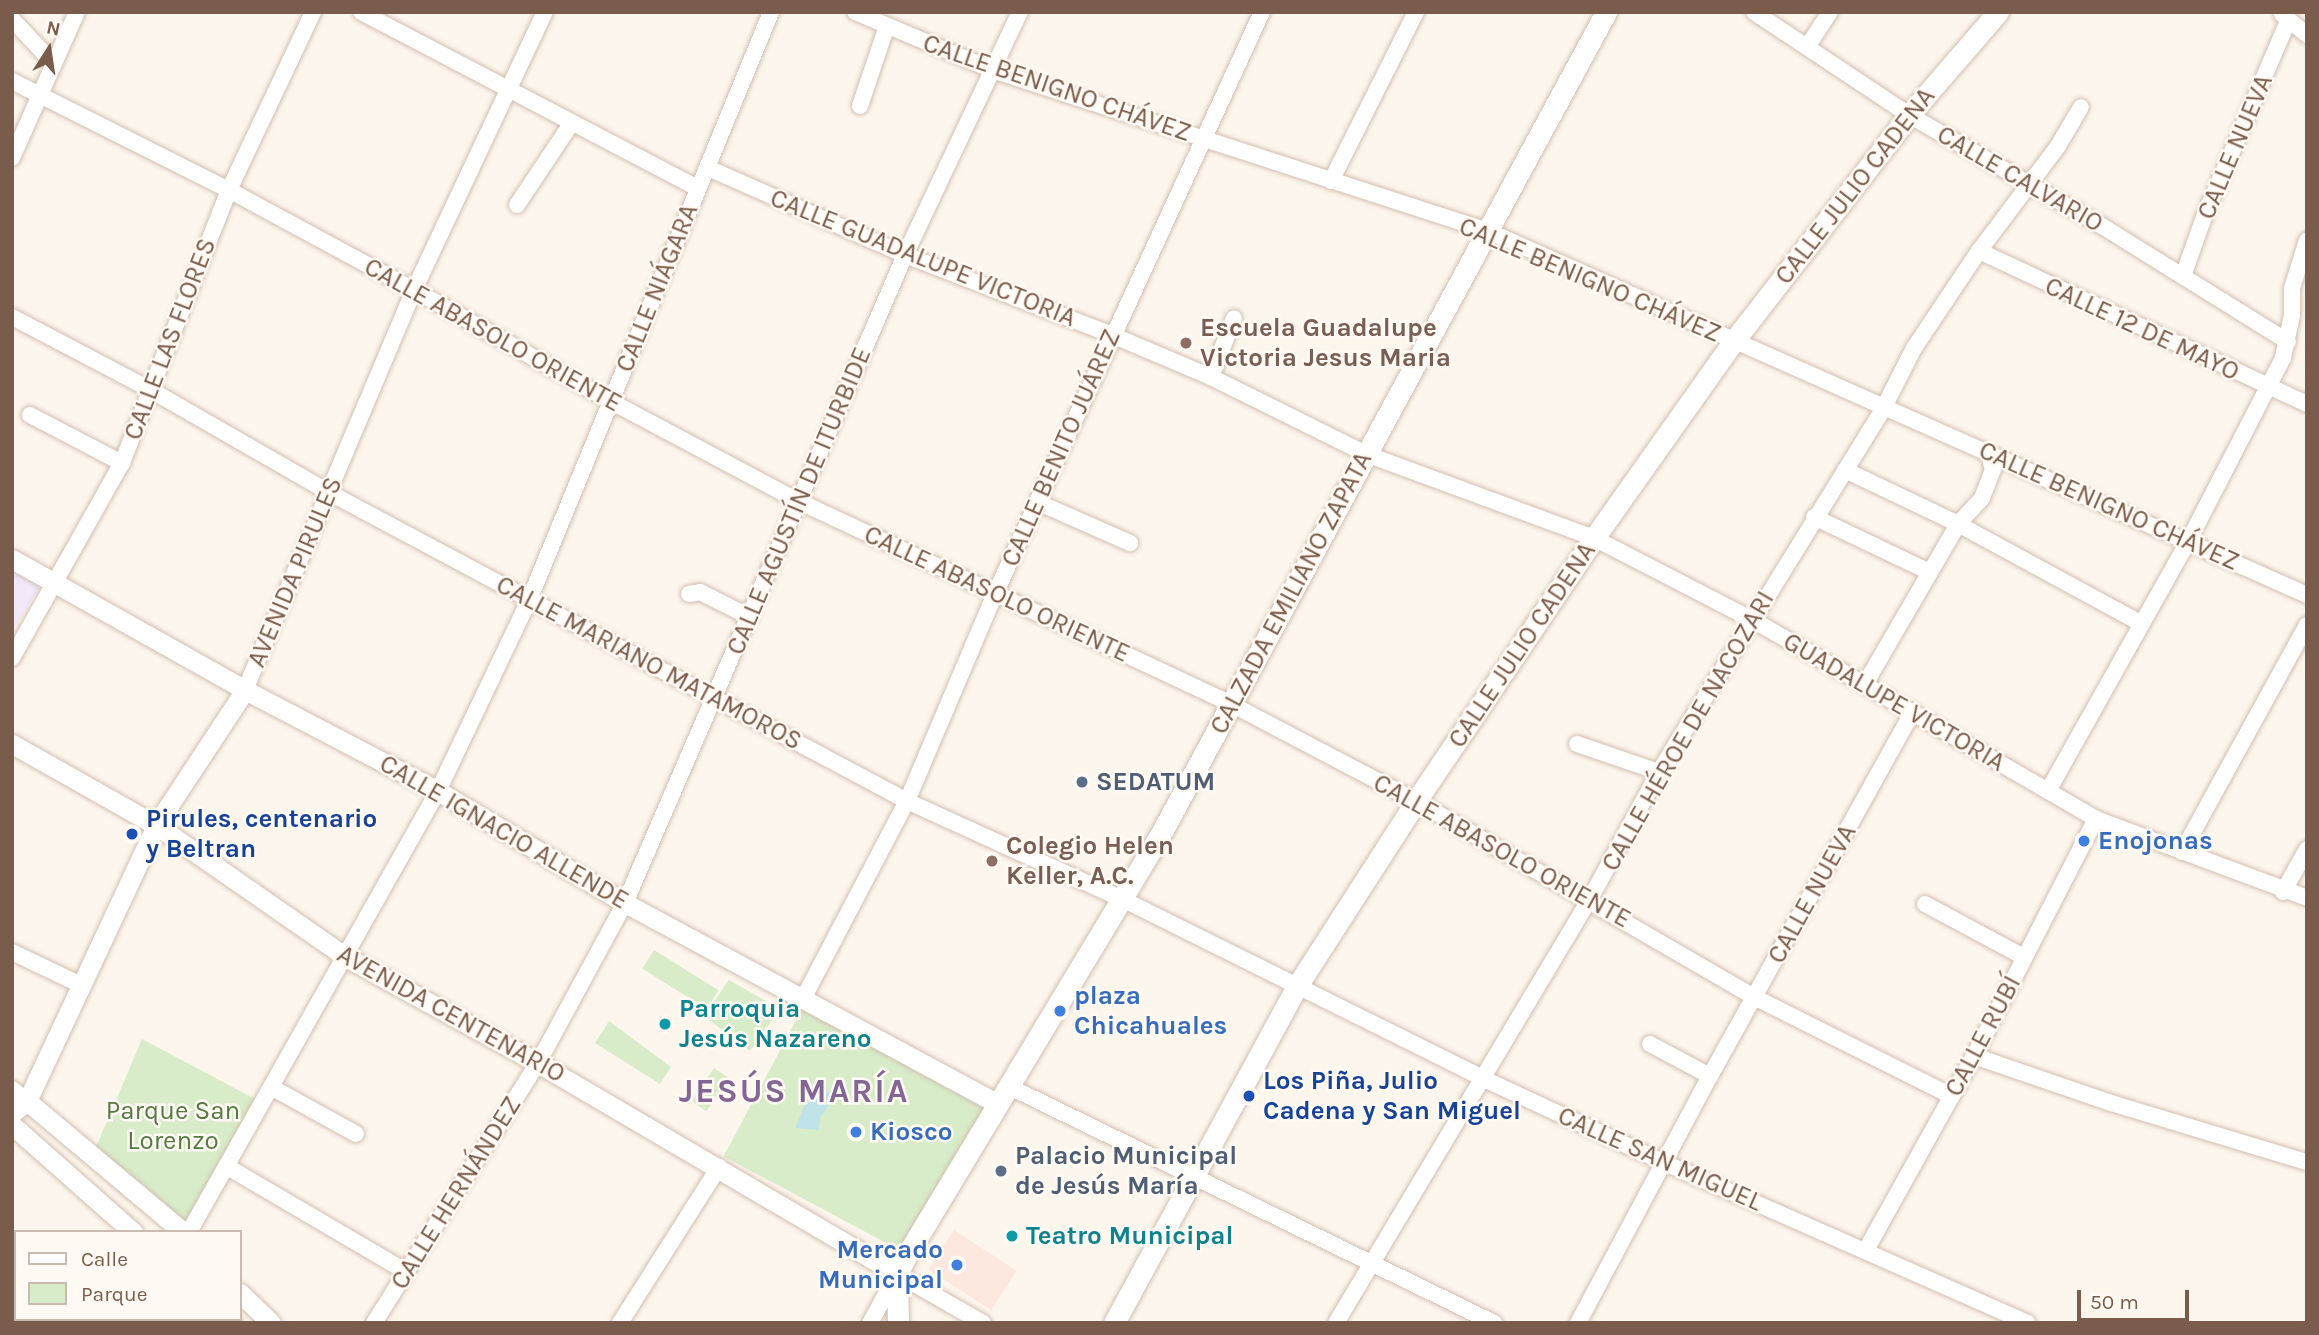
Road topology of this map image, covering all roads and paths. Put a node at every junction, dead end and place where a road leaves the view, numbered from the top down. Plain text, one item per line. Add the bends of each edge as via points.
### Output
1 (77, 12) edge
2 (313, 12) edge
3 (361, 12) edge
4 (545, 12) edge
5 (771, 12) edge
6 (855, 12) edge
7 (1020, 12) edge
8 (1262, 12) edge
9 (1416, 12) edge
10 (1606, 12) edge
11 (1754, 12) edge
12 (1830, 12) edge
13 (1998, 12) edge
14 (2285, 16) edge
15 (12, 19) edge
16 (887, 26) junction
17 (2307, 35) edge
18 (1807, 47) junction
19 (53, 63) junction
20 (992, 69) junction
21 (12, 81) edge
22 (508, 91) junction
23 (40, 96) junction
24 (860, 106) dead end
25 (2081, 107) dead end
26 (1909, 115) junction
27 (571, 124) junction
28 (1205, 140) junction
29 (12, 158) edge
30 (708, 168) junction
31 (1331, 181) junction
32 (2031, 184) junction
33 (698, 188) junction
34 (229, 190) junction
35 (517, 205) dead end
36 (1488, 231) junction
37 (2307, 240) edge
38 (1979, 251) junction
39 (905, 255) junction
40 (2183, 276) junction
41 (414, 290) junction
42 (12, 317) edge
43 (1234, 318) dead end
44 (1112, 335) junction
45 (1734, 342) junction
46 (2288, 342) junction
47 (1210, 377) junction
48 (2266, 387) junction
49 (149, 388) junction
50 (610, 401) junction
51 (2307, 404) edge
52 (1884, 407) junction
53 (30, 415) dead end
54 (1366, 454) junction
55 (1989, 454) junction
56 (121, 463) junction
57 (1845, 470) junction
58 (328, 492) junction
59 (798, 501) junction
60 (1037, 502) junction
61 (1814, 517) junction
62 (1958, 524) junction
63 (1594, 538) junction
64 (2189, 540) junction
65 (1130, 544) dead end
66 (12, 559) edge
67 (1930, 572) junction
68 (57, 583) junction
69 (689, 594) dead end
70 (995, 594) junction
71 (2307, 594) edge
72 (530, 598) junction
73 (750, 617) junction
74 (1753, 620) junction
75 (2142, 624) junction
76 (2307, 625) edge
77 (12, 658) edge
78 (1864, 684) junction
79 (245, 690) junction
80 (714, 700) junction
81 (1231, 704) junction
82 (1913, 712) junction
83 (12, 744) edge
84 (1577, 744) dead end
85 (1660, 772) junction
86 (438, 791) junction
87 (2048, 791) junction
88 (906, 801) junction
89 (1416, 801) junction
90 (2096, 819) junction
91 (156, 825) junction
92 (2307, 849) edge
93 (2182, 852) junction
94 (2283, 892) junction
95 (1120, 898) junction
96 (2307, 898) edge
97 (1590, 899) junction
98 (625, 903) junction
99 (1925, 904) dead end
100 (12, 952) edge
101 (346, 957) junction
102 (2024, 957) junction
103 (81, 985) junction
104 (1297, 986) junction
105 (804, 997) junction
106 (1755, 997) junction
107 (1650, 1044) dead end
108 (1974, 1056) junction
109 (538, 1063) junction
110 (1710, 1076) junction
111 (1484, 1079) junction
112 (271, 1087) junction
113 (1003, 1095) junction
114 (1952, 1096) junction
115 (17, 1101) edge
116 (12, 1125) edge
117 (356, 1134) dead end
118 (2307, 1162) edge
119 (1665, 1163) junction
120 (226, 1166) junction
121 (719, 1167) junction
122 (1196, 1175) junction
123 (132, 1230) edge
124 (180, 1230) edge
125 (190, 1230) edge
126 (1866, 1250) junction
127 (1372, 1264) junction
128 (405, 1271) junction
129 (897, 1274) junction
130 (242, 1295) edge
131 (375, 1322) edge
132 (271, 1323) edge
133 (620, 1323) edge
134 (870, 1323) edge
135 (898, 1323) edge
136 (983, 1323) edge
137 (1114, 1323) edge
138 (1336, 1323) edge
139 (1494, 1323) edge
140 (1578, 1323) edge
141 (2028, 1323) edge

1 - 19 street
2 - 34 street, CALLE LAS FLORES
3 - 22 street
4 - 22 street, AVENIDA PIRULES
5 - 30 street, CALLE NIÁGARA
6 - 16 street, CALLE BENIGNO CHÁVEZ
7 - 20 street, CALLE AGUSTÍN DE ITURBIDE
8 - 28 street, CALLE BENITO JUÁREZ
9 - 31 street
10 - 36 main road, CALZADA EMILIANO ZAPATA
11 - 18 street, CALLE CALVARIO
12 - 18 street
13 - 26 main road, CALLE JULIO CADENA
14 - 17 street
14 - 40 street, CALLE NUEVA
15 - 19 street
16 - 20 street, CALLE BENIGNO CHÁVEZ
16 - 24 street
18 - 26 street, CALLE CALVARIO
19 - 23 street
20 - 28 street, CALLE BENIGNO CHÁVEZ
20 - 39 street, CALLE AGUSTÍN DE ITURBIDE
21 - 23 street, CALLE ABASOLO ORIENTE
22 - 27 street
22 - 41 street, AVENIDA PIRULES
23 - 29 street
23 - 34 street, CALLE ABASOLO ORIENTE
25 - 32 street, CALLE HÉROE DE NACOZARI
26 - 32 street, CALLE CALVARIO
26 - 45 main road, CALLE JULIO CADENA
27 - 33 street
27 - 35 street
28 - 31 street, CALLE BENIGNO CHÁVEZ
28 - 44 street, CALLE BENITO JUÁREZ
30 - 33 street, CALLE NIÁGARA
30 - 39 street, CALLE GUADALUPE VICTORIA
31 - 36 street, CALLE BENIGNO CHÁVEZ
32 - 38 street, CALLE HÉROE DE NACOZARI
32 - 40 street, CALLE CALVARIO
33 - 50 street, CALLE NIÁGARA
34 - 41 street, CALLE ABASOLO ORIENTE
34 - 49 street, CALLE LAS FLORES
36 - 45 street, CALLE BENIGNO CHÁVEZ
36 - 54 main road, CALZADA EMILIANO ZAPATA
37 - 46 street via 2292,288
38 - 48 street, CALLE 12 DE MAYO
38 - 52 street, CALLE HÉROE DE NACOZARI via 1914,348
39 - 44 street, CALLE GUADALUPE VICTORIA
39 - 59 street, CALLE AGUSTÍN DE ITURBIDE
40 - 46 street, CALLE CALVARIO
41 - 50 street, CALLE ABASOLO ORIENTE
41 - 58 street, AVENIDA PIRULES
42 - 49 street, CALLE MARIANO MATAMOROS
43 - 47 street
44 - 47 street, CALLE GUADALUPE VICTORIA
44 - 60 street, CALLE BENITO JUÁREZ
45 - 52 street, CALLE BENIGNO CHÁVEZ
45 - 63 main road, CALLE JULIO CADENA
46 - 48 street
47 - 54 street, CALLE GUADALUPE VICTORIA
48 - 51 street, CALLE 12 DE MAYO
48 - 64 street
49 - 56 street, CALLE LAS FLORES
49 - 58 street, CALLE MARIANO MATAMOROS
50 - 59 street, CALLE ABASOLO ORIENTE
50 - 72 street, CALLE NIÁGARA
52 - 55 street, CALLE BENIGNO CHÁVEZ
52 - 57 street, CALLE HÉROE DE NACOZARI
53 - 56 street
54 - 63 street, GUADALUPE VICTORIA
54 - 81 main road, CALZADA EMILIANO ZAPATA
55 - 62 street via 1993,470 1982,498
55 - 64 street, CALLE BENIGNO CHÁVEZ
56 - 68 street, CALLE LAS FLORES
57 - 61 street, CALLE HÉROE DE NACOZARI
57 - 62 street
58 - 72 street, CALLE MARIANO MATAMOROS
58 - 79 street, AVENIDA PIRULES
59 - 70 street, CALLE ABASOLO ORIENTE
59 - 73 street, CALLE AGUSTÍN DE ITURBIDE
60 - 65 street
60 - 70 street, CALLE BENITO JUÁREZ
61 - 67 street
61 - 74 street, CALLE HÉROE DE NACOZARI
62 - 67 street
62 - 75 street
63 - 74 street, GUADALUPE VICTORIA
63 - 89 main road, CALLE JULIO CADENA
64 - 71 street, CALLE BENIGNO CHÁVEZ
64 - 75 street
66 - 68 street, CALLE IGNACIO ALLENDE
67 - 78 street
68 - 77 street, CALLE LAS FLORES
68 - 79 street, CALLE IGNACIO ALLENDE
69 - 73 street via 700,592
70 - 81 street, CALLE ABASOLO ORIENTE
70 - 88 street, CALLE BENITO JUÁREZ
72 - 80 street, CALLE MARIANO MATAMOROS
72 - 86 street, CALLE NIÁGARA
73 - 80 street, CALLE AGUSTÍN DE ITURBIDE
74 - 78 street, GUADALUPE VICTORIA
74 - 85 street, CALLE HÉROE DE NACOZARI
75 - 87 street
76 - 93 street
78 - 82 street, GUADALUPE VICTORIA
79 - 86 street, CALLE IGNACIO ALLENDE
79 - 91 street, AVENIDA PIRULES
80 - 88 street, CALLE MARIANO MATAMOROS
80 - 98 street, CALLE AGUSTÍN DE ITURBIDE
81 - 89 street, CALLE ABASOLO ORIENTE
81 - 95 main road, CALZADA EMILIANO ZAPATA via 1158,839
82 - 87 street, GUADALUPE VICTORIA
82 - 106 street, CALLE NUEVA
83 - 91 street, AVENIDA CENTENARIO
84 - 85 street
85 - 97 street, CALLE HÉROE DE NACOZARI
86 - 98 street, CALLE IGNACIO ALLENDE
86 - 101 street, CALLE NIÁGARA
87 - 90 street, GUADALUPE VICTORIA
88 - 95 street, CALLE MARIANO MATAMOROS
88 - 105 street, CALLE BENITO JUÁREZ
89 - 97 street, CALLE ABASOLO ORIENTE
89 - 104 main road, CALLE JULIO CADENA
90 - 93 street, GUADALUPE VICTORIA
90 - 102 street, CALLE RUBÍ
91 - 101 street, AVENIDA CENTENARIO
91 - 103 street, AVENIDA PIRULES
92 - 94 street
93 - 94 street, GUADALUPE VICTORIA
94 - 96 street, GUADALUPE VICTORIA
95 - 104 street, CALLE MARIANO MATAMOROS
95 - 113 main road, CALZADA EMILIANO ZAPATA
97 - 106 street, CALLE ABASOLO ORIENTE
97 - 111 street, CALLE HÉROE DE NACOZARI
98 - 105 street, CALLE IGNACIO ALLENDE
98 - 109 street, CALLE AGUSTÍN DE ITURBIDE
99 - 102 street
100 - 103 street
101 - 109 street, AVENIDA CENTENARIO
101 - 112 street, CALLE NIÁGARA
102 - 108 street, CALLE RUBÍ
103 - 115 street, AVENIDA PIRULES
104 - 111 street, CALLE SAN MIGUEL
104 - 122 main road, CALLE JULIO CADENA
105 - 113 street, CALLE IGNACIO ALLENDE
106 - 110 street, CALLE NUEVA
106 - 114 street, CALLE ABASOLO ORIENTE
107 - 110 street
108 - 114 street, CALLE RUBÍ
108 - 118 street
109 - 121 street, AVENIDA CENTENARIO
109 - 128 street, CALLE HERNÁNDEZ
110 - 119 street, CALLE NUEVA
111 - 119 street, CALLE SAN MIGUEL
111 - 127 street, CALLE HÉROE DE NACOZARI
112 - 117 street
112 - 120 street, CALLE NIÁGARA
113 - 122 street
113 - 129 main road, CALZADA EMILIANO ZAPATA
114 - 126 street, CALLE RUBÍ
115 - 124 street
116 - 123 street
119 - 126 street, CALLE SAN MIGUEL
119 - 140 street, CALLE NUEVA
120 - 125 street, CALLE NIÁGARA
120 - 128 street
121 - 129 street, AVENIDA CENTENARIO
121 - 133 street
122 - 127 street
122 - 137 main road, CALLE JULIO CADENA
126 - 141 street, CALLE SAN MIGUEL
127 - 138 street, CALLE HÉROE DE NACOZARI
127 - 139 street
128 - 131 street, CALLE HERNÁNDEZ
129 - 134 street
129 - 135 main road
129 - 136 street
130 - 132 street

